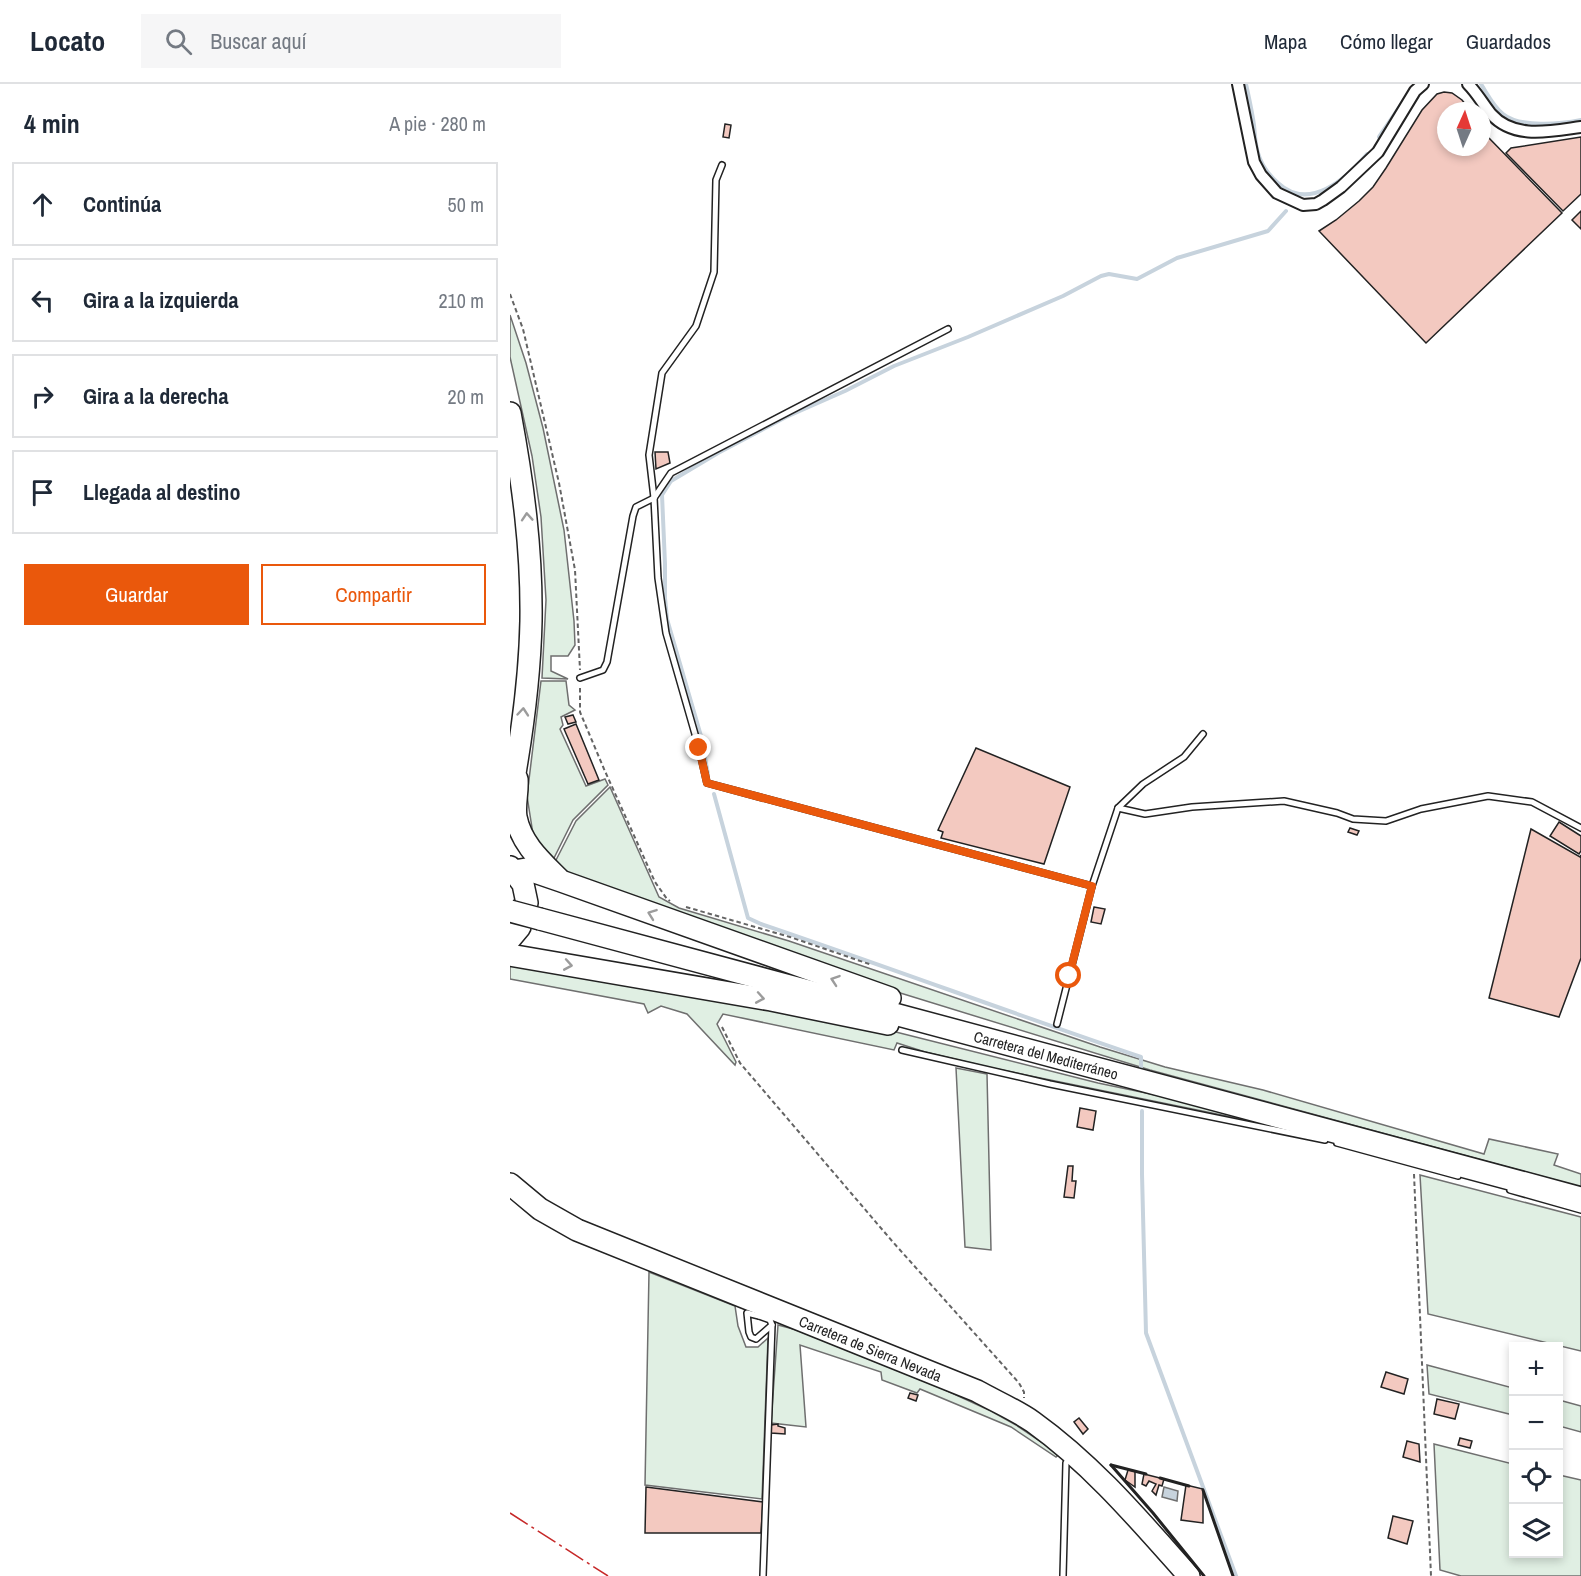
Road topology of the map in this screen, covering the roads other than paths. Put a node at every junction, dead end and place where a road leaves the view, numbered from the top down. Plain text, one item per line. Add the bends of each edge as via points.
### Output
1 (1238, 84) edge
2 (1423, 84) edge
3 (1468, 84) edge
4 (1581, 127) edge
5 (722, 165) dead end
6 (948, 329) dead end
7 (510, 413) edge
8 (654, 498) junction
9 (580, 678) road end
10 (1203, 734) dead end
11 (516, 770) junction
12 (510, 793) edge
13 (1118, 808) junction
14 (1581, 828) edge
15 (512, 869) edge
16 (561, 880) junction
17 (1092, 886) junction
18 (522, 920) edge
19 (510, 955) edge
20 (1057, 1024) dead end
21 (998, 1041) junction
22 (902, 1050) dead end
23 (1069, 1060) junction
24 (1466, 1178) dead end
25 (510, 1184) edge
26 (1506, 1189) dead end
27 (1581, 1198) edge
28 (1581, 1210) edge
29 (760, 1310) junction
30 (772, 1325) junction
31 (1072, 1452) junction
32 (763, 1576) edge
33 (1063, 1576) edge
34 (1188, 1576) edge

1 - 2 street via 1254,162 1261,175 1276,193 1310,205 1341,187 1378,152
3 - 4 street via 1492,115 1521,131
5 - 8 lane via 716,180 714,272 696,326 662,373 649,455
6 - 8 lane via 671,472
11 -> 7 highway via 531,623 526,508
8 - 9 lane via 636,507 633,516 607,662 603,670
8 - 17 lane via 658,578 666,633 707,783
10 - 13 lane via 1184,757 1143,784
11 - 12 highway
11 - 16 highway via 516,816 523,837 534,854
13 - 14 lane via 1145,814 1284,801 1353,819 1386,821 1421,809 1488,796 1532,802
13 - 17 lane
15 - 16 highway via 526,869
15 - 18 highway via 523,884
23 -> 16 highway via 1018,1035 917,1007
17 - 20 lane
18 - 21 highway, Carretera del Mediterráneo
19 -> 21 highway via 771,1000 936,1034
21 - 23 highway, Carretera del Mediterráneo
22 - 24 lane via 1298,1134
23 - 27 highway, Carretera del Mediterráneo
25 - 29 highway, Carretera de Sierra Nevada via 540,1209 577,1230
26 - 28 lane
29 - 30 lane
29 - 30 lane via 747,1313 751,1337 756,1339
29 - 31 highway, Carretera de Sierra Nevada via 977,1391 1022,1416
30 - 32 lane
31 - 33 lane via 1066,1463
31 - 34 highway, Carretera de Sierra Nevada via 1111,1488

